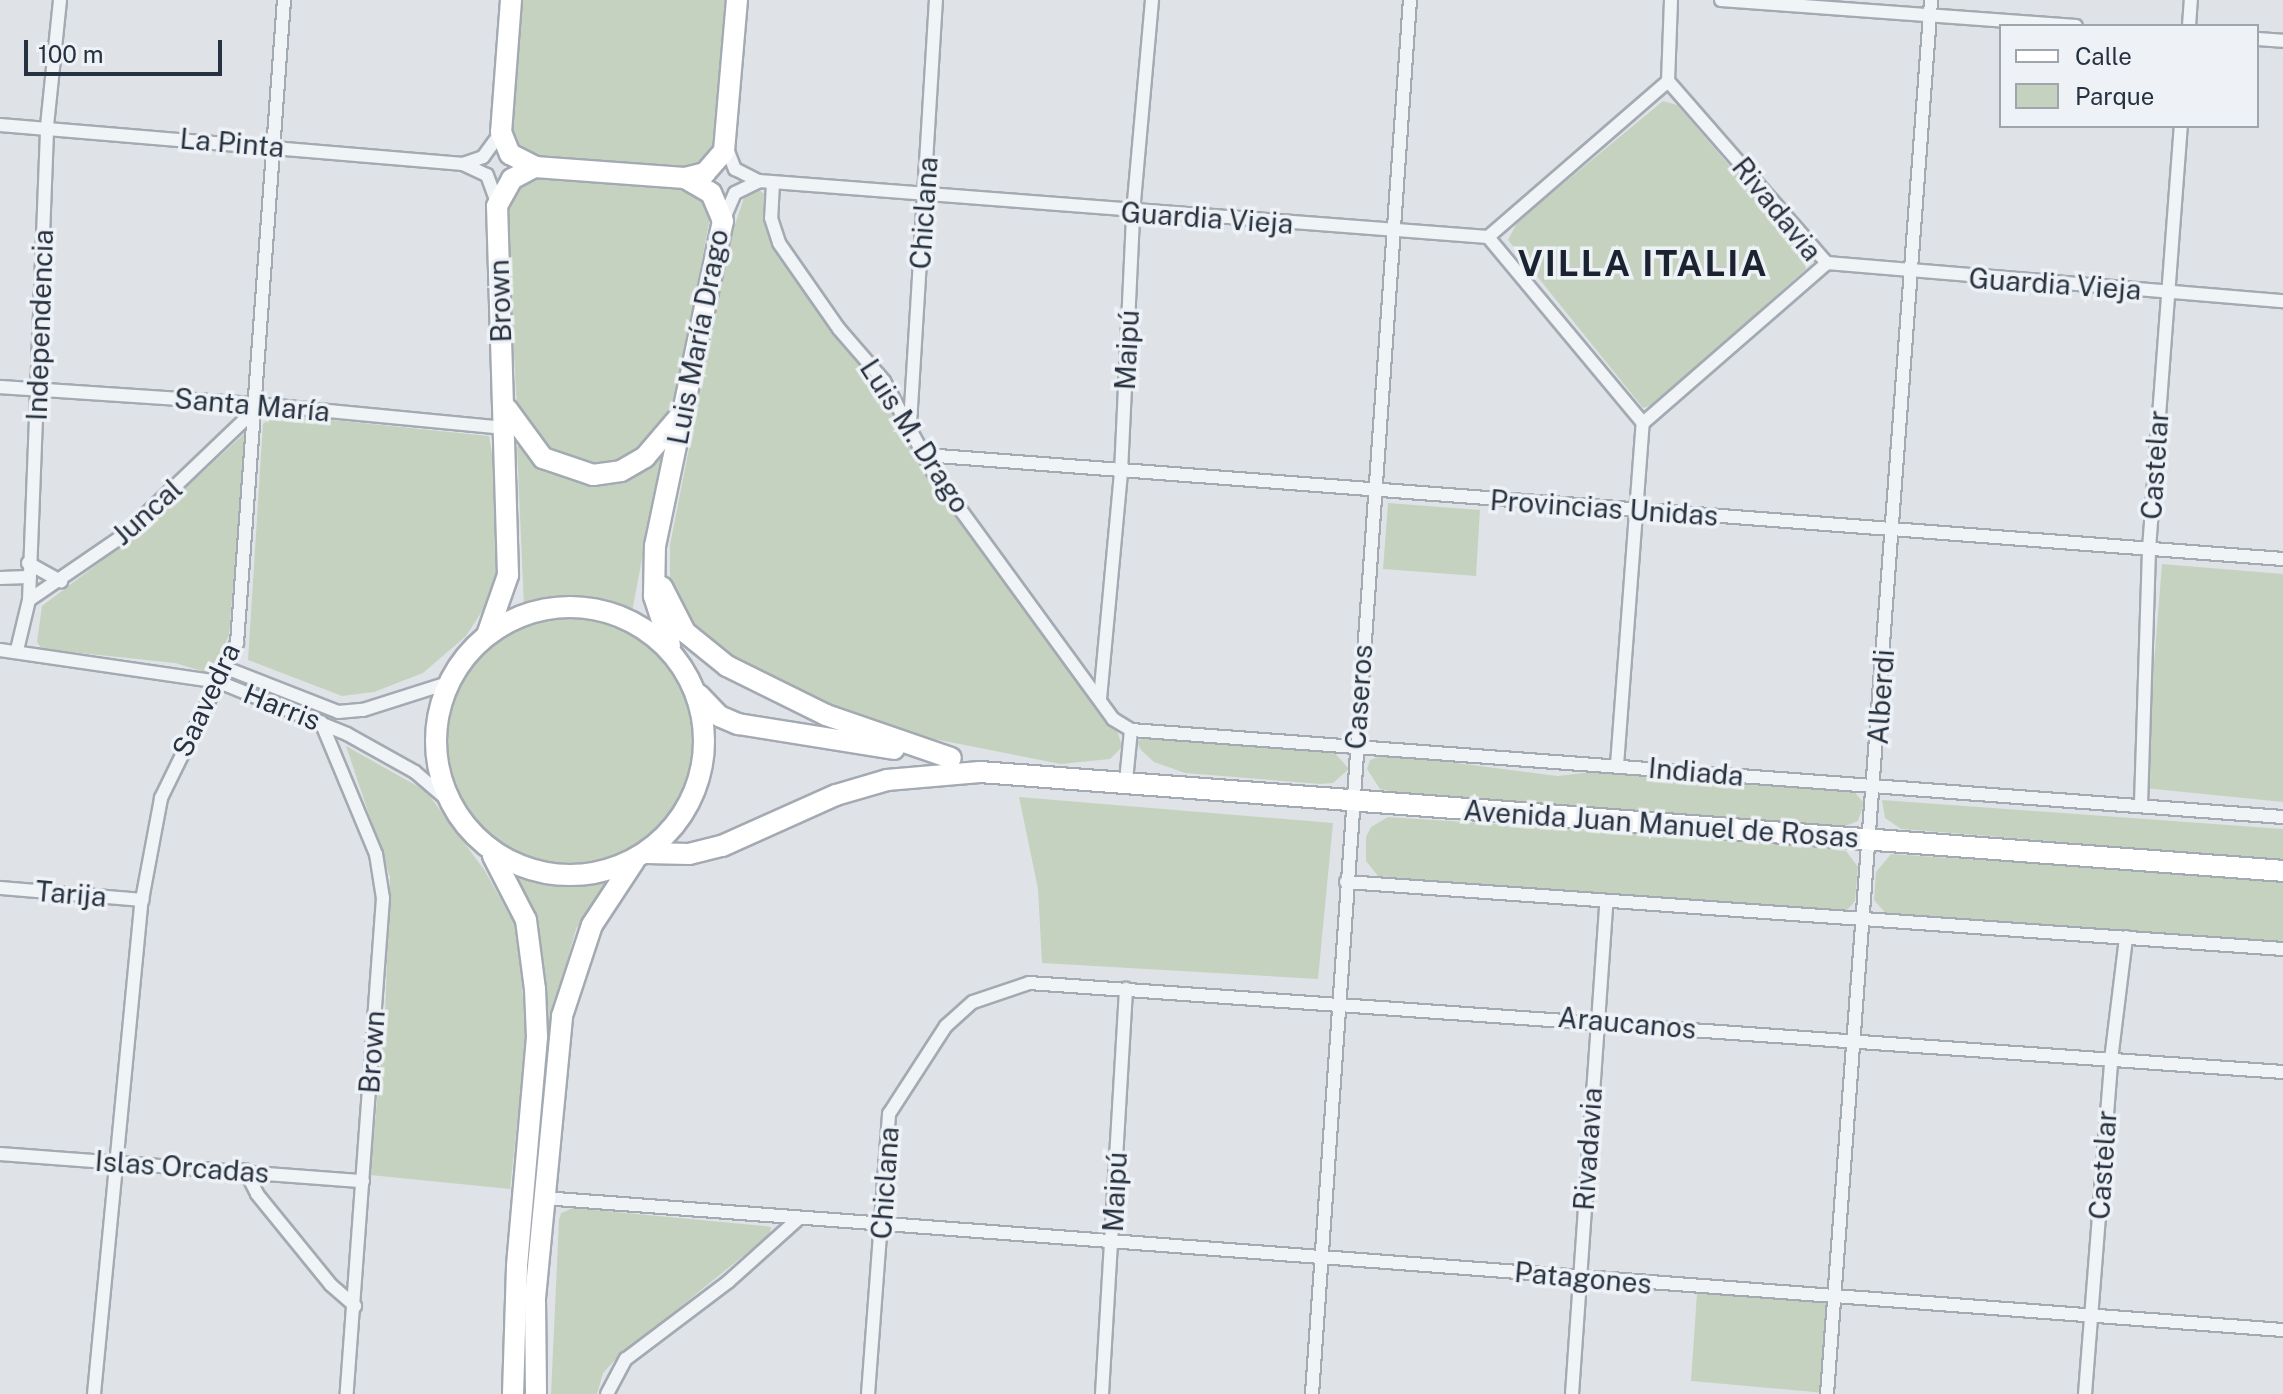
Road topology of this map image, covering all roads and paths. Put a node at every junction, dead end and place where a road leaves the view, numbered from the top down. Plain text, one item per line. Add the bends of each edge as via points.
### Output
1 (60, 0) edge
2 (284, 0) edge
3 (511, 0) edge
4 (737, 0) edge
5 (936, 0) edge
6 (1152, 0) edge
7 (1410, 0) edge
8 (1671, 0) edge
9 (1721, 0) edge
10 (1931, 0) edge
11 (2191, 0) edge
12 (1930, 15) junction
13 (2049, 24) edge
14 (2189, 24) edge
15 (2259, 39) edge
16 (2283, 41) edge
17 (1668, 81) junction
18 (0, 125) edge
19 (47, 126) junction
20 (2181, 128) edge
21 (501, 132) junction
22 (726, 143) junction
23 (270, 147) junction
24 (463, 164) junction
25 (535, 167) junction
26 (685, 178) junction
27 (759, 181) junction
28 (773, 183) junction
29 (925, 197) junction
30 (497, 206) junction
31 (1133, 213) junction
32 (723, 221) junction
33 (1393, 232) junction
34 (1488, 237) junction
35 (1827, 263) junction
36 (1910, 273) junction
37 (2168, 292) junction
38 (2283, 301) edge
39 (0, 387) edge
40 (39, 389) junction
41 (504, 401) junction
42 (256, 406) junction
43 (683, 410) junction
44 (1643, 423) junction
45 (909, 426) junction
46 (505, 428) junction
47 (925, 455) junction
48 (1121, 472) junction
49 (1374, 490) junction
50 (1633, 510) junction
51 (1891, 529) junction
52 (655, 546) junction
53 (2149, 549) junction
54 (2283, 559) edge
55 (28, 563) junction
56 (28, 577) junction
57 (0, 578) edge
58 (61, 581) junction
59 (29, 600) junction
60 (487, 635) junction
61 (0, 650) edge
62 (17, 650) junction
63 (679, 661) junction
64 (226, 668) junction
65 (219, 682) junction
66 (448, 683) junction
67 (694, 688) junction
68 (1100, 699) junction
69 (1113, 719) joint
70 (321, 722) junction
71 (1131, 730) junction
72 (1356, 747) junction
73 (951, 758) junction
74 (1617, 765) junction
75 (1039, 774) junction
76 (1126, 781) junction
77 (1875, 786) junction
78 (1352, 800) junction
79 (450, 802) junction
80 (2141, 804) junction
81 (2283, 817) edge
82 (1870, 840) junction
83 (489, 849) junction
84 (641, 857) junction
85 (2283, 871) edge
86 (1346, 882) junction
87 (0, 888) edge
88 (142, 900) junction
89 (1606, 904) junction
90 (1864, 922) junction
91 (2126, 937) junction
92 (2283, 949) edge
93 (1126, 989) junction
94 (973, 1002) joint
95 (1337, 1002) junction
96 (1596, 1020) junction
97 (1854, 1042) junction
98 (2111, 1060) junction
99 (2283, 1072) edge
100 (0, 1154) edge
101 (114, 1163) junction
102 (245, 1170) junction
103 (363, 1181) junction
104 (543, 1198) junction
105 (797, 1220) junction
106 (882, 1224) junction
107 (1112, 1244) junction
108 (1323, 1257) junction
109 (1579, 1277) junction
110 (1834, 1299) junction
111 (355, 1306) junction
112 (2092, 1316) junction
113 (2283, 1330) edge
114 (94, 1394) edge
115 (347, 1394) edge
116 (513, 1394) edge
117 (536, 1394) edge
118 (607, 1394) edge
119 (868, 1394) edge
120 (1102, 1394) edge
121 (1312, 1394) edge
122 (1572, 1394) edge
123 (1827, 1394) edge
124 (2085, 1394) edge

1 - 19 street, Independencia
2 - 23 street, Saavedra
3 - 21 main road
4 - 22 main road
5 - 29 street, Chiclana
6 - 31 street, Maipú
7 - 33 street, Caseros
8 - 17 street
9 - 12 street
10 - 12 street, Alberdi
11 - 14 street
12 - 13 street
12 - 36 street, Alberdi
15 - 16 street
17 - 34 street
17 - 35 street, Rivadavia
18 - 19 street, La Pinta
19 - 23 street, La Pinta
19 - 40 street, Independencia
20 - 37 street, Castelar
21 - 24 street via 483,157
21 - 25 main road via 510,154
22 - 26 main road via 713,168
22 - 27 street via 735,169
23 - 24 street, La Pinta
23 - 42 street, Saavedra
24 - 30 street via 487,175
25 - 26 main road
25 - 30 main road via 512,179
26 - 32 main road, Luis María Drago via 711,193
27 - 28 street
27 - 32 street via 735,193
28 - 29 street
28 - 45 street, Luis M. Drago via 771,218 779,243 839,329 884,381
29 - 31 street, Guardia Vieja
29 - 45 street, Chiclana
30 - 41 main road, Brown
31 - 33 street, Guardia Vieja
31 - 48 street, Maipú
32 - 43 main road, Luis María Drago
33 - 34 street, Guardia Vieja
33 - 49 street, Caseros
34 - 44 street
35 - 36 street, Guardia Vieja
35 - 44 street, Rivadavia
36 - 37 street, Guardia Vieja
36 - 51 street, Alberdi
37 - 38 street, Guardia Vieja
37 - 53 street, Castelar
39 - 40 street, Santa María
40 - 42 street, Santa María
40 - 55 street, Independencia
41 - 43 main road via 520,433 543,458 593,475 621,471 645,457
41 - 46 main road, Brown
42 - 46 street, Santa María
42 - 58 street, Juncal via 124,535
42 - 64 street, Saavedra via 237,643
43 - 52 main road, Luis María Drago
44 - 50 street
45 - 47 street, Luis M. Drago
46 - 60 main road, Brown via 508,575
47 - 48 street, Provincias Unidas
47 - 68 street, Luis M. Drago
48 - 49 street, Provincias Unidas
48 - 68 street, Maipú
49 - 50 street, Provincias Unidas
49 - 72 street, Caseros
50 - 51 street, Provincias Unidas
50 - 74 street
51 - 53 street, Provincias Unidas
51 - 77 street, Alberdi
52 - 63 main road, Luis María Drago via 656,610
52 - 73 main road via 668,604 685,632 711,655 805,706
53 - 54 street, Provincias Unidas
53 - 80 street, Castelar
55 - 56 street, Independencia
55 - 58 street
56 - 57 street
56 - 59 street, Independencia
58 - 59 street, Juncal
59 - 62 street, Independencia
60 - 63 main road via 542,609 588,608 632,622
60 - 66 main road
61 - 62 street, Harris
62 - 65 street, Harris
63 - 67 main road
64 - 65 street, Saavedra
64 - 66 street, Harris via 338,712 372,708
65 - 70 street, Harris
65 - 88 street, Saavedra via 161,798
66 - 79 main road via 435,742
67 - 73 main road, Avenida Juan Manuel de Rosas via 710,709 738,724
67 - 84 main road via 704,733 700,779 679,820
68 - 69 street, Luis M. Drago
69 - 71 street, Indiada
70 - 79 street, Harris via 405,766
70 - 103 street, Brown via 376,854 383,898
71 - 72 street, Indiada
71 - 76 street
72 - 74 street, Indiada
72 - 78 street, Caseros
73 - 75 main road, Avenida Juan Manuel de Rosas
74 - 77 street, Indiada
75 - 76 main road, Avenida Juan Manuel de Rosas
75 - 84 main road, Avenida Juan Manuel de Rosas via 957,772 887,780 836,795 713,849
76 - 78 main road, Avenida Juan Manuel de Rosas
77 - 80 street, Indiada
77 - 82 street, Alberdi
78 - 82 main road, Avenida Juan Manuel de Rosas
78 - 86 street, Caseros
79 - 83 main road
80 - 81 street, Indiada
82 - 85 main road, Avenida Juan Manuel de Rosas
82 - 90 street, Alberdi
83 - 84 main road via 530,869 576,877
83 - 116 main road via 526,920 535,989 537,1037 517,1267
84 - 104 main road via 592,925 568,992
86 - 89 street
86 - 95 street, Caseros
87 - 88 street, Tarija
88 - 101 street, Saavedra
89 - 90 street
89 - 96 street, Rivadavia
90 - 91 street
90 - 97 street, Alberdi
91 - 92 street
91 - 98 street, Castelar
93 - 94 street, Araucanos via 1029,983
93 - 95 street, Araucanos
93 - 107 street, Maipú
94 - 106 street, Chiclana via 920,1059 889,1114
95 - 96 street, Araucanos
95 - 108 street, Caseros
96 - 97 street, Araucanos
96 - 109 street, Rivadavia
97 - 98 street, Araucanos
97 - 110 street, Alberdi
98 - 99 street, Araucanos
98 - 112 street, Castelar
100 - 101 street, Islas Orcadas
101 - 102 street, Islas Orcadas
101 - 114 street, Saavedra
102 - 103 street, Islas Orcadas
102 - 111 street via 257,1194 331,1285
103 - 111 street, Brown
104 - 105 street
104 - 117 main road
105 - 106 street
105 - 118 street via 729,1281 626,1359
106 - 107 street, Patagones
106 - 119 street, Chiclana
107 - 108 street, Patagones
107 - 120 street, Maipú
108 - 109 street, Patagones
108 - 121 street, Caseros
109 - 110 street, Patagones
109 - 122 street, Rivadavia
110 - 112 street, Patagones
110 - 123 street, Alberdi
111 - 115 street, Brown
112 - 113 street, Patagones
112 - 124 street, Castelar

